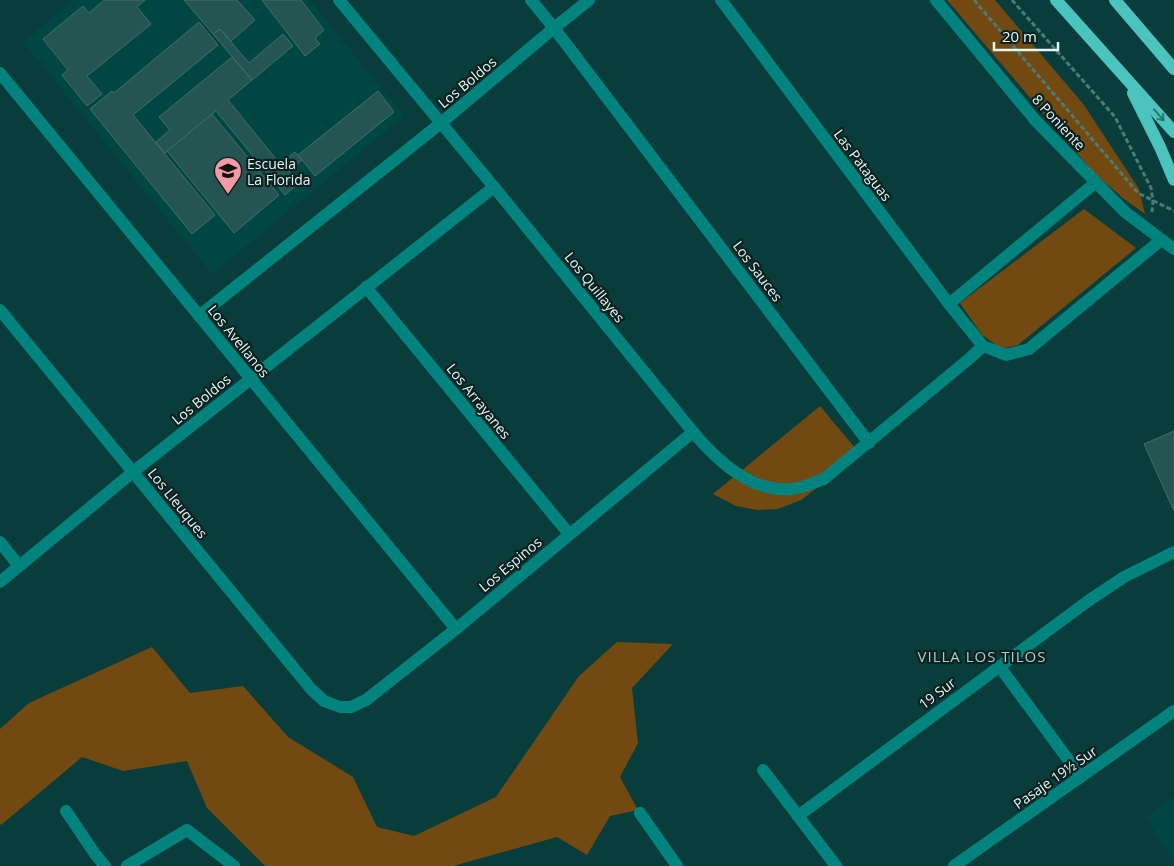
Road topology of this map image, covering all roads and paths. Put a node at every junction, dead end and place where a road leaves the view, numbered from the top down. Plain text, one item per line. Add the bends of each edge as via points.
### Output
1 (339, 0) edge
2 (532, 0) edge
3 (589, 0) edge
4 (721, 0) edge
5 (936, 0) edge
6 (974, 0) edge
7 (1012, 0) edge
8 (1056, 0) edge
9 (1115, 0) edge
10 (554, 28) junction
11 (1174, 69) edge
12 (0, 73) edge
13 (1124, 75) junction
14 (441, 123) junction
15 (1174, 132) edge
16 (1174, 180) edge
17 (1095, 183) junction
18 (494, 187) junction
19 (1153, 201) junction
20 (1174, 211) edge
21 (1152, 216) dead end
22 (1161, 240) junction
23 (1174, 249) edge
24 (366, 288) junction
25 (949, 304) junction
26 (0, 310) edge
27 (199, 316) junction
28 (983, 346) junction
29 (250, 378) junction
30 (693, 432) junction
31 (868, 442) junction
32 (133, 472) junction
33 (569, 534) junction
34 (0, 542) edge
35 (1174, 552) edge
36 (19, 566) junction
37 (0, 582) edge
38 (456, 629) junction
39 (999, 666) junction
40 (340, 707) joint
41 (1174, 711) edge
42 (764, 770) dead end
43 (1081, 778) junction
44 (66, 811) dead end
45 (640, 813) dead end
46 (798, 816) junction
47 (105, 866) edge
48 (127, 866) edge
49 (234, 866) edge
50 (677, 866) edge
51 (836, 866) edge
52 (954, 866) edge

1 - 14 street, Los Quillayes
2 - 10 street, Los Sauces
3 - 10 street, Los Boldos
4 - 25 street, Las Pataguas
5 - 17 street, 8 Poniente via 1036,122
6 - 19 path via 1138,193
7 - 19 path via 1115,117 1151,188
8 - 13 main road
9 - 11 main road
10 - 14 street, Los Boldos
10 - 31 street, Los Sauces
12 - 27 street, Los Avellanos
13 -> 15 main road
13 - 16 main road
14 - 18 street, Los Quillayes
14 - 27 street, Los Boldos
17 - 22 street, 8 Poniente
17 - 25 street
18 - 24 street, Los Boldos
18 - 30 street, Los Quillayes
19 - 20 path
19 - 21 path
22 - 23 street, 8 Poniente
22 - 28 street via 1028,349 1006,355
24 - 29 street, Los Boldos
24 - 33 street, Los Arrayanes
25 - 28 street, Las Pataguas
26 - 32 street, Los Lleuques
27 - 29 street, Los Avellanos
28 - 31 street
29 - 32 street, Los Boldos
29 - 38 street, Los Avellanos
30 - 31 street, Los Quillayes via 705,447 736,473 759,484 781,489 801,487 824,479
30 - 33 street, Los Espinos
32 - 36 street, Los Boldos
32 - 40 street, Los Lleuques via 312,689 324,701
33 - 38 street, Los Espinos
34 - 36 street
35 - 39 street, 19 Sur via 1106,589
36 - 37 street, Los Boldos
38 - 40 street, Los Espinos via 366,700 351,707
39 - 43 street
39 - 46 street, 19 Sur
41 - 43 street, Pasaje 19½ Sur
42 - 46 street
43 - 52 street, Pasaje 19½ Sur
44 - 47 street
45 - 50 street
46 - 51 street
48 - 49 street via 187,830

